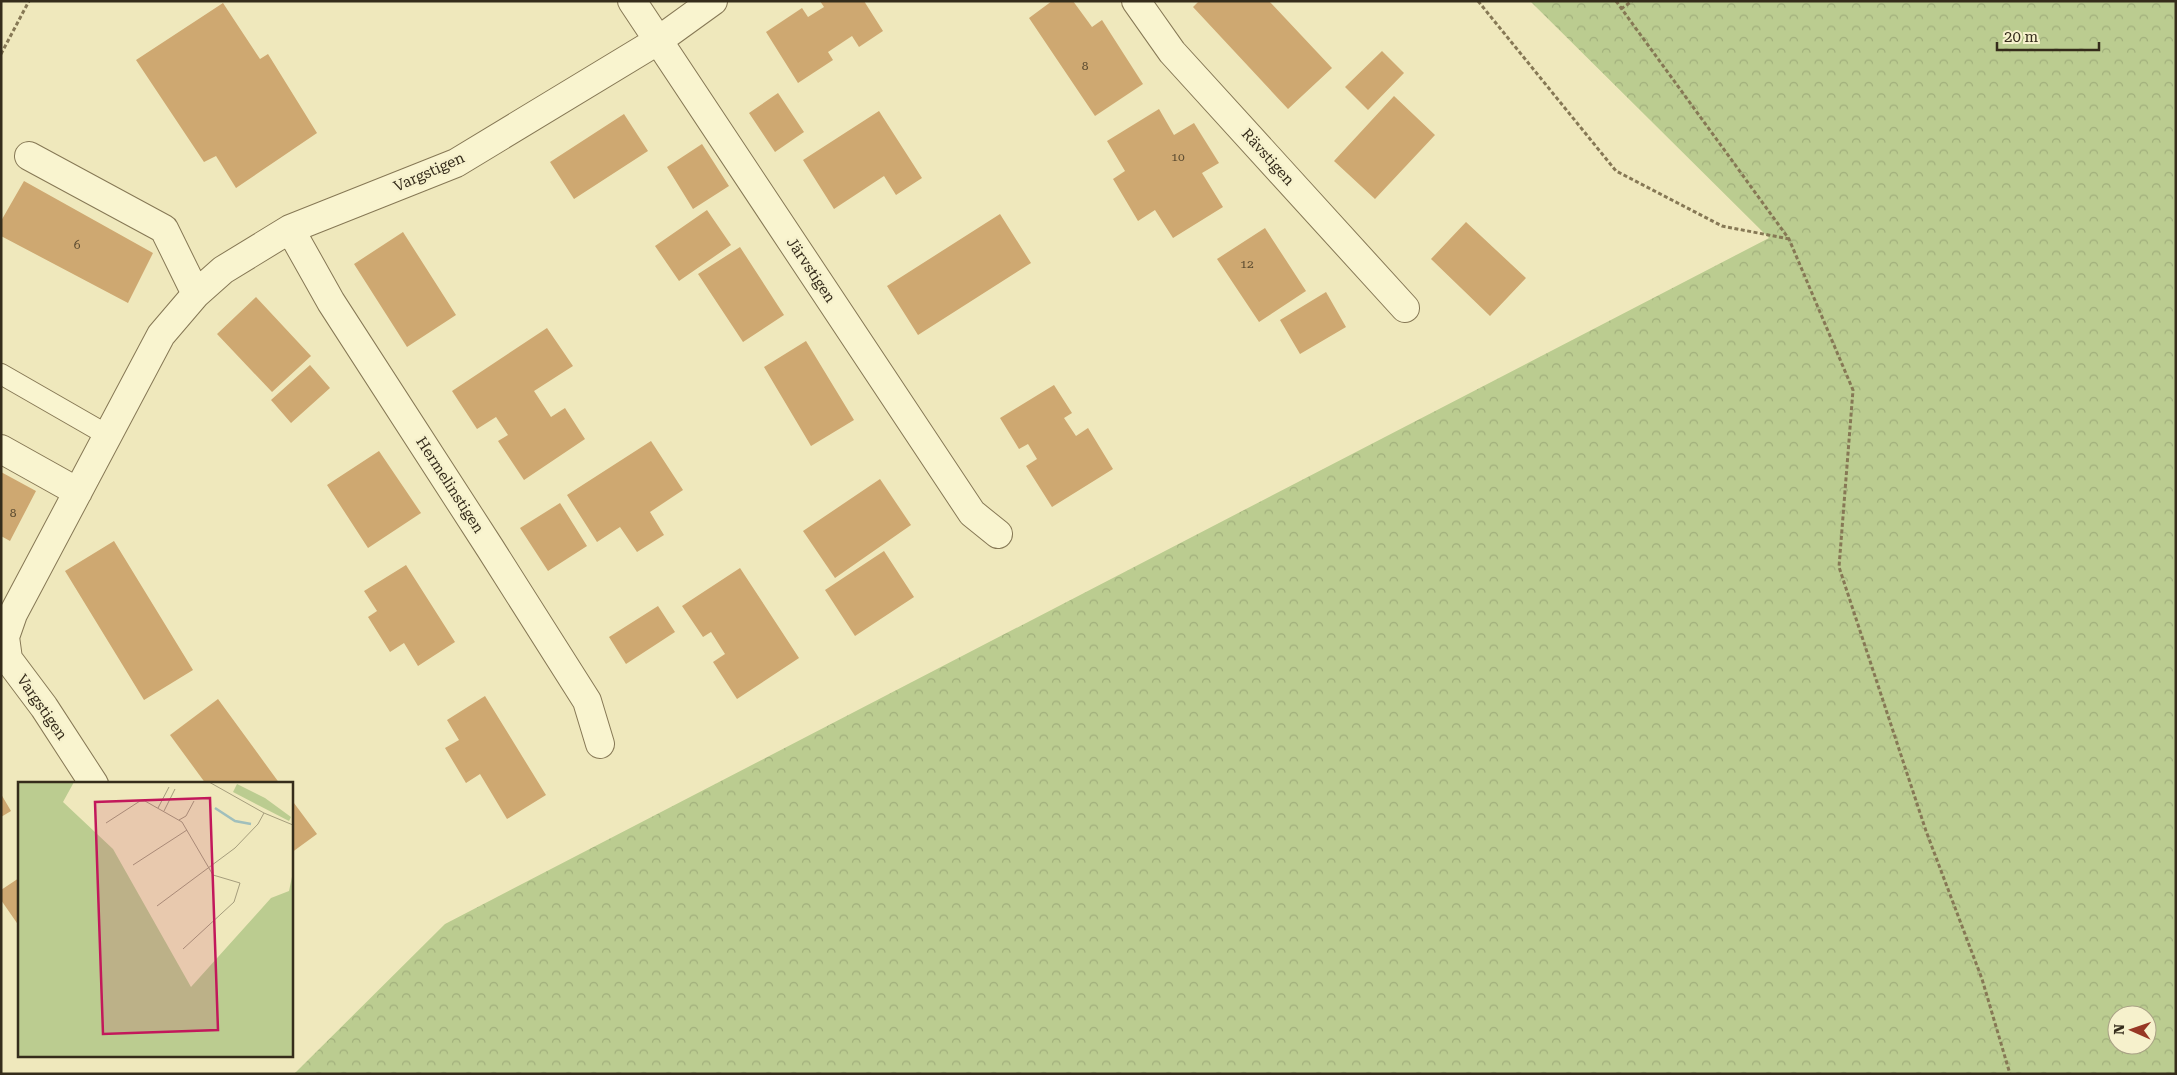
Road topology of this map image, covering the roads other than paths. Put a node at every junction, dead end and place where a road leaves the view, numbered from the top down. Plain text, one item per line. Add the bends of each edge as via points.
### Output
1 (632, 1) edge
2 (713, 1) edge
3 (1136, 1) edge
4 (658, 40) junction
5 (29, 156) dead end
6 (290, 229) junction
7 (196, 294) junction
8 (1405, 308) dead end
9 (1, 374) edge
10 (109, 436) junction
11 (1, 449) edge
12 (78, 492) junction
13 (998, 534) dead end
14 (600, 744) dead end
15 (93, 782) edge

1 - 4 street, Järvstigen
2 - 4 street
3 - 8 street, Rävstigen via 1172,52
4 - 6 street, Vargstigen via 456,163
4 - 13 street, Järvstigen via 972,512
5 - 7 street via 164,229
6 - 7 street, Vargstigen via 222,270
6 - 14 street, Hermelinstigen via 331,302 587,701
7 - 10 street, Vargstigen via 161,335
9 - 10 lane
10 - 12 street, Vargstigen
11 - 12 street
12 - 15 street, Vargstigen via 13,614 5,637 8,660 44,707

